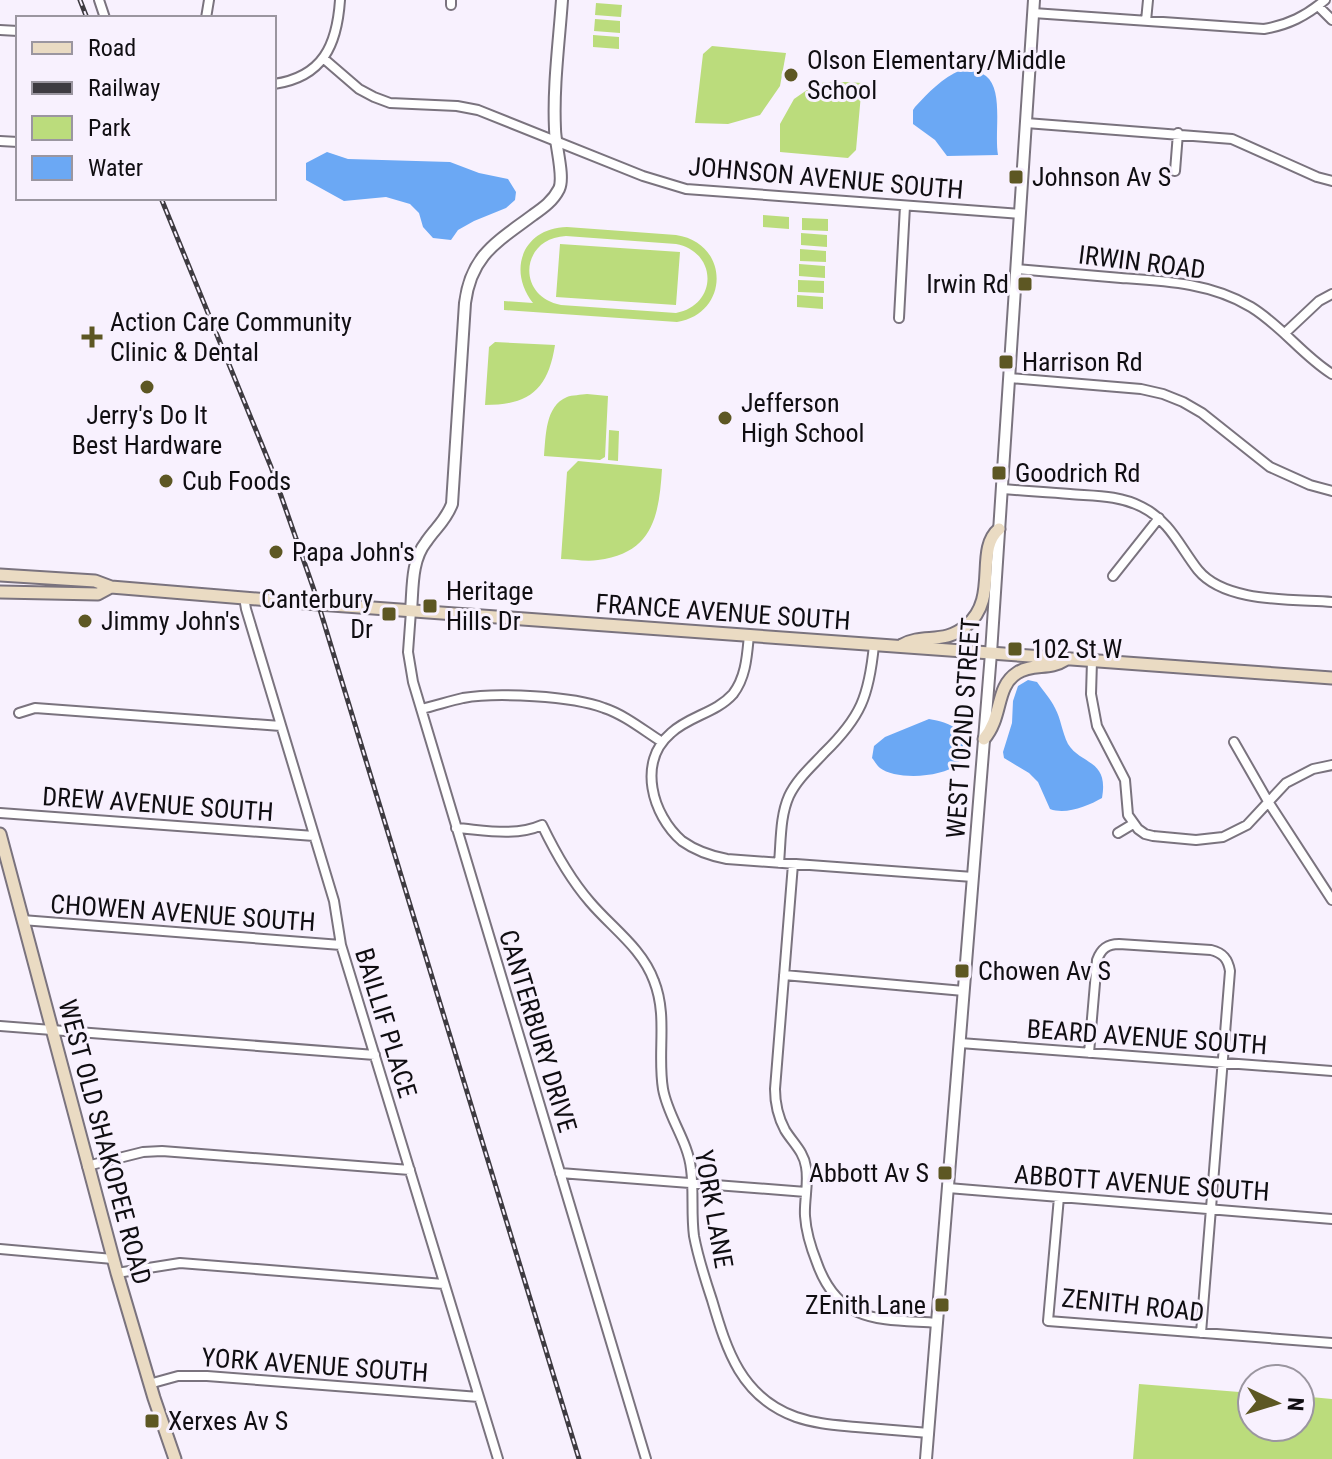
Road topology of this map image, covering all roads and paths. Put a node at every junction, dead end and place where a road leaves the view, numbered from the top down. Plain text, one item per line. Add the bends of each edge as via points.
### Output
1 (340, 0) edge
2 (562, 0) edge
3 (1034, 0) edge
4 (1148, 0) edge
5 (1322, 3) edge
6 (1033, 13) junction
7 (1332, 20) edge
8 (1146, 21) junction
9 (323, 58) junction
10 (276, 84) edge
11 (1026, 123) junction
12 (1178, 133) junction
13 (556, 141) junction
14 (1175, 171) dead end
15 (1332, 181) edge
16 (905, 206) junction
17 (1020, 214) junction
18 (1016, 269) junction
19 (1332, 294) edge
20 (899, 318) dead end
21 (1285, 333) junction
22 (1332, 374) edge
23 (1009, 378) junction
24 (1002, 489) junction
25 (1332, 491) edge
26 (1159, 518) junction
27 (999, 529) junction
28 (0, 575) edge
29 (1113, 576) dead end
30 (111, 587) junction
31 (0, 592) edge
32 (244, 597) junction
33 (1332, 602) edge
34 (411, 611) junction
35 (749, 635) junction
36 (874, 645) junction
37 (899, 647) junction
38 (991, 653) junction
39 (1067, 659) junction
40 (1092, 661) junction
41 (1332, 678) edge
42 (421, 709) junction
43 (19, 713) dead end
44 (281, 726) junction
45 (984, 739) junction
46 (662, 742) junction
47 (1234, 742) dead end
48 (1332, 765) edge
49 (1269, 803) junction
50 (0, 813) edge
51 (1133, 824) junction
52 (456, 828) junction
53 (1118, 833) dead end
54 (0, 834) edge
55 (314, 836) junction
56 (779, 863) junction
57 (793, 864) junction
58 (973, 877) junction
59 (1332, 900) edge
60 (22, 920) junction
61 (341, 945) junction
62 (784, 975) junction
63 (964, 991) junction
64 (0, 1026) edge
65 (51, 1030) junction
66 (960, 1043) junction
67 (1089, 1053) junction
68 (375, 1055) junction
69 (1223, 1063) junction
70 (1332, 1071) edge
71 (87, 1166) junction
72 (410, 1170) junction
73 (560, 1173) junction
74 (693, 1183) junction
75 (948, 1188) junction
76 (806, 1192) junction
77 (1059, 1197) junction
78 (1211, 1208) junction
79 (1332, 1219) edge
80 (0, 1249) edge
81 (113, 1259) junction
82 (117, 1273) junction
83 (444, 1284) junction
84 (937, 1323) junction
85 (1201, 1333) junction
86 (1332, 1343) edge
87 (149, 1384) junction
88 (479, 1397) junction
89 (929, 1433) junction
90 (169, 1443) junction
91 (164, 1459) edge
92 (175, 1459) edge
93 (498, 1459) edge
94 (646, 1459) edge
95 (926, 1459) edge

1 - 9 street via 338,28
2 - 13 street
3 - 6 street, WEST 102ND STREET
4 - 8 street
5 - 7 street
5 - 8 street via 1293,22 1264,29
6 - 8 street
6 - 11 street, WEST 102ND STREET
9 - 10 street via 302,76
9 - 13 street, JOHNSON AVENUE SOUTH via 359,89 390,103 478,110
11 - 12 street
11 - 17 street, WEST 102ND STREET
12 - 14 street
12 - 15 street via 1232,139
13 - 16 street, JOHNSON AVENUE SOUTH via 686,189
13 - 34 street via 559,190 489,249 467,288 452,504 415,563
16 - 17 street, JOHNSON AVENUE SOUTH
16 - 20 street
17 - 18 street, WEST 102ND STREET
18 - 21 street, IRWIN ROAD via 1192,285 1232,297
18 - 23 street, WEST 102ND STREET
19 - 21 street
21 - 22 street, IRWIN ROAD
23 - 24 street, WEST 102ND STREET
23 - 25 street via 1163,394 1202,413 1270,467
24 - 26 street via 1106,496
24 - 27 street, WEST 102ND STREET
26 - 29 street
26 - 33 street via 1201,574 1220,588
27 - 37 main road via 989,543 985,591 972,621 944,638
27 - 38 street, WEST 102ND STREET
28 - 30 main road, FRANCE AVENUE SOUTH via 95,581
30 - 31 main road, FRANCE AVENUE SOUTH via 98,594
30 - 32 main road, FRANCE AVENUE SOUTH
32 - 34 main road, FRANCE AVENUE SOUTH
32 - 44 street, BAILLIF PLACE
34 - 35 main road, FRANCE AVENUE SOUTH
34 - 42 street, CANTERBURY DRIVE via 409,667
35 - 36 main road, FRANCE AVENUE SOUTH
35 - 46 street via 745,670 732,694
36 - 37 main road, FRANCE AVENUE SOUTH
36 - 56 street via 869,684 857,714 789,796
37 - 38 main road, FRANCE AVENUE SOUTH
38 - 39 main road, FRANCE AVENUE SOUTH
38 - 45 street, WEST 102ND STREET
39 - 40 main road, FRANCE AVENUE SOUTH
39 - 45 main road via 1013,676
40 - 41 main road, FRANCE AVENUE SOUTH
40 - 51 street via 1093,710 1125,780
42 - 46 street via 488,696 572,700 618,714
42 - 52 street, CANTERBURY DRIVE
43 - 44 street via 35,708
44 - 55 street, BAILLIF PLACE
45 - 58 street, WEST 102ND STREET
46 - 56 street via 652,768 652,787 671,830 712,856
47 - 49 street
48 - 49 street via 1298,775
49 - 51 street via 1247,825 1210,840 1153,836
49 - 59 street
50 - 55 street, DREW AVENUE SOUTH
51 - 53 street
52 - 73 street, CANTERBURY DRIVE
52 - 74 street, YORK LANE via 510,832 542,825 587,898 647,965 660,998 663,1090
54 - 60 main road, WEST OLD SHAKOPEE ROAD
55 - 61 street, BAILLIF PLACE
56 - 57 street
57 - 58 street
57 - 62 street
58 - 63 street, WEST 102ND STREET
60 - 61 street, CHOWEN AVENUE SOUTH
60 - 65 main road, WEST OLD SHAKOPEE ROAD
61 - 68 street, BAILLIF PLACE
62 - 63 street
62 - 76 street via 775,1103 804,1158
63 - 66 street, WEST 102ND STREET
64 - 65 street
65 - 68 street
65 - 71 main road, WEST OLD SHAKOPEE ROAD
66 - 67 street, BEARD AVENUE SOUTH
66 - 75 street, WEST 102ND STREET
67 - 69 street, BEARD AVENUE SOUTH
67 - 69 street via 1097,960 1105,947 1196,949 1219,952 1230,971
68 - 72 street, BAILLIF PLACE
69 - 70 street, BEARD AVENUE SOUTH
69 - 78 street
71 - 72 street via 162,1151
71 - 81 main road, WEST OLD SHAKOPEE ROAD
72 - 83 street, BAILLIF PLACE
73 - 74 street
73 - 94 street, CANTERBURY DRIVE
74 - 76 street
74 - 89 street, YORK LANE via 698,1255 730,1356 750,1386 779,1409 813,1422
75 - 77 street, ABBOTT AVENUE SOUTH
75 - 84 street, WEST 102ND STREET
76 - 84 street via 809,1242 823,1280 841,1303 867,1316
77 - 78 street, ABBOTT AVENUE SOUTH
77 - 85 street, ZENITH ROAD via 1048,1321
78 - 79 street, ABBOTT AVENUE SOUTH
78 - 85 street
80 - 81 street
81 - 82 main road, WEST OLD SHAKOPEE ROAD
82 - 83 street via 180,1263
82 - 87 main road, WEST OLD SHAKOPEE ROAD
83 - 88 street, BAILLIF PLACE
84 - 89 street, WEST 102ND STREET
85 - 86 street, ZENITH ROAD
87 - 88 street, YORK AVENUE SOUTH via 207,1376
87 - 90 main road, WEST OLD SHAKOPEE ROAD
88 - 93 street, BAILLIF PLACE
89 - 95 street, WEST 102ND STREET
90 - 91 main road
90 - 92 main road, WEST OLD SHAKOPEE ROAD

